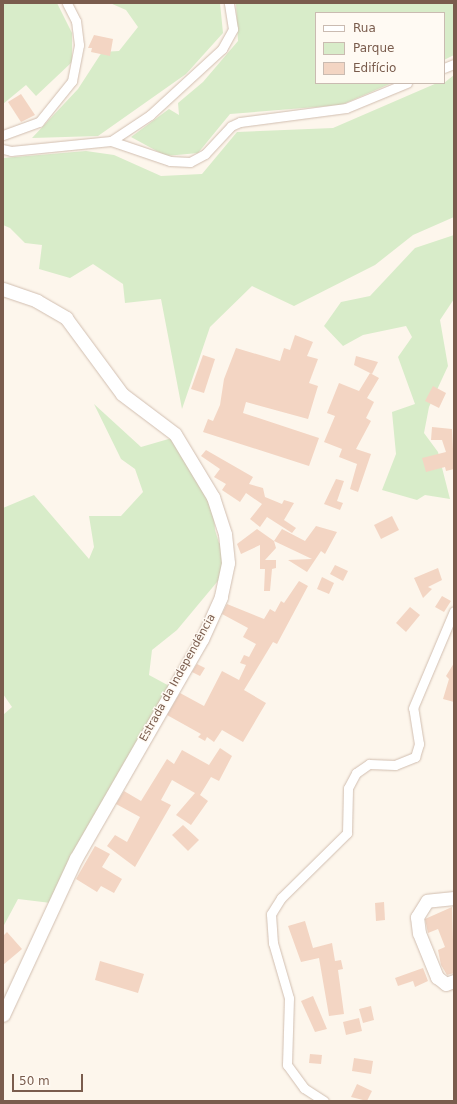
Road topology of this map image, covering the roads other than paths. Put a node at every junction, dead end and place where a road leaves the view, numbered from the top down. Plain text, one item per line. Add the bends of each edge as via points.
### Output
1 (67, 3) edge
2 (229, 3) edge
3 (404, 84) edge
4 (3, 135) edge
5 (111, 141) junction
6 (3, 149) edge
7 (3, 289) edge
8 (454, 611) edge
9 (454, 898) edge
10 (454, 981) edge
11 (3, 1015) edge
12 (324, 1101) edge

1 - 4 street via 76,21 79,45 72,81 39,122
2 - 5 street via 232,30 222,49 150,115
3 - 5 street via 346,108 240,122 230,126 205,154 190,162 170,161
5 - 6 street via 11,151
7 - 11 street, Estrada da Independência via 37,301 66,318 122,394 175,434 213,497 225,534 228,563 221,597 202,639 76,858
8 - 12 street via 413,708 418,752 404,764 377,762 356,773 348,788 347,833 281,898 270,914 273,943 289,998 287,1065 304,1088
9 - 10 street via 427,901 417,917 419,933 438,977 446,984

